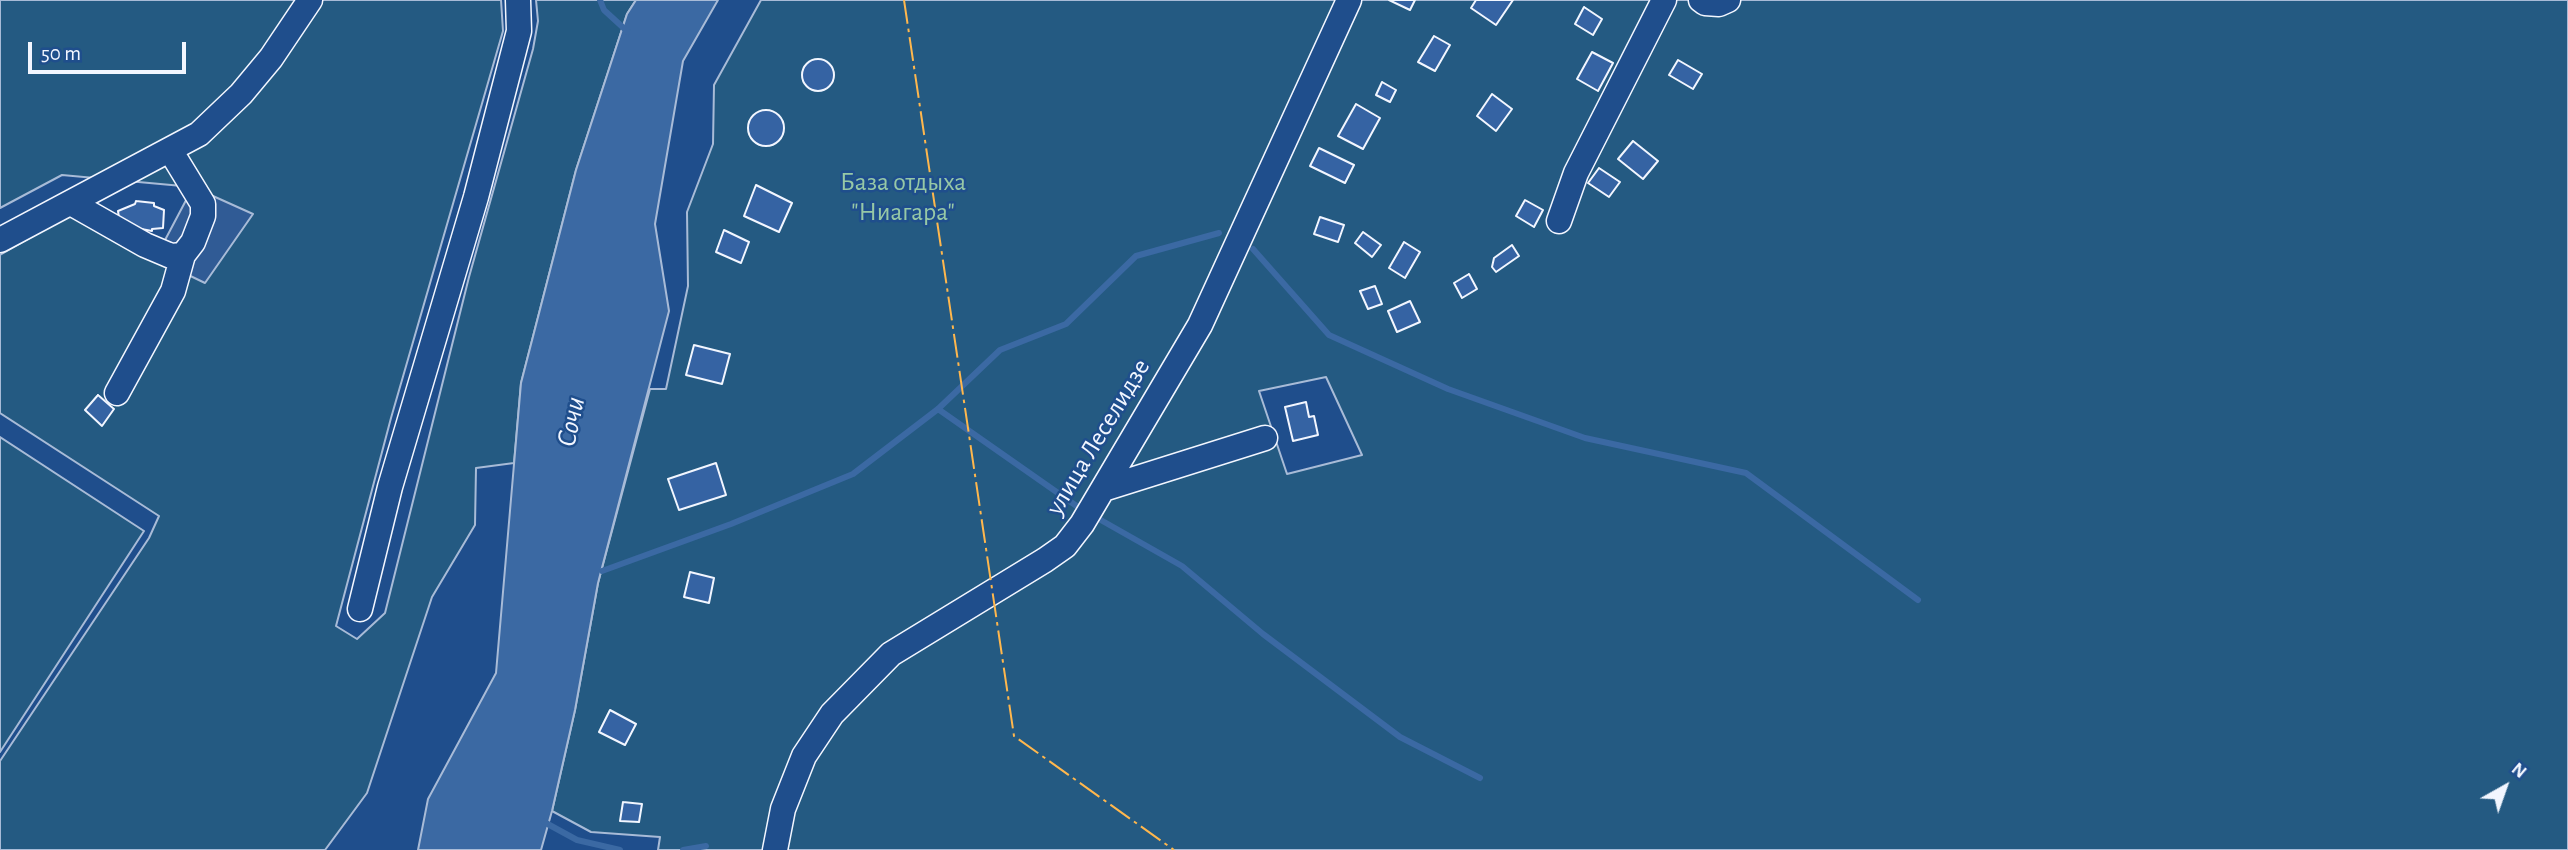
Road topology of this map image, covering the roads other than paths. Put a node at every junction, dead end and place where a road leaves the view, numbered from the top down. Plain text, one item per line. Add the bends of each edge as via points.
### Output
1 (310, 0) edge
2 (518, 0) edge
3 (1349, 0) edge
4 (1664, 0) edge
5 (1700, 0) edge
6 (1728, 0) edge
7 (170, 150) junction
8 (71, 202) junction
9 (1559, 221) dead end
10 (0, 240) edge
11 (183, 255) junction
12 (117, 393) dead end
13 (1265, 438) dead end
14 (1103, 489) junction
15 (360, 609) dead end
16 (775, 850) edge

1 - 7 street via 242,94 199,134
2 - 15 street via 519,31 476,197 390,487
3 - 14 street, улица Леселидзе via 1200,325
4 - 9 street via 1576,173
5 - 6 street via 1719,4
7 - 8 street
7 - 11 street via 203,204 193,242
8 - 10 street
8 - 11 street via 145,245 171,256
11 - 12 street via 173,291
13 - 14 street
14 - 16 street, улица Леселидзе via 1065,546 891,654 832,714 804,756 783,809

